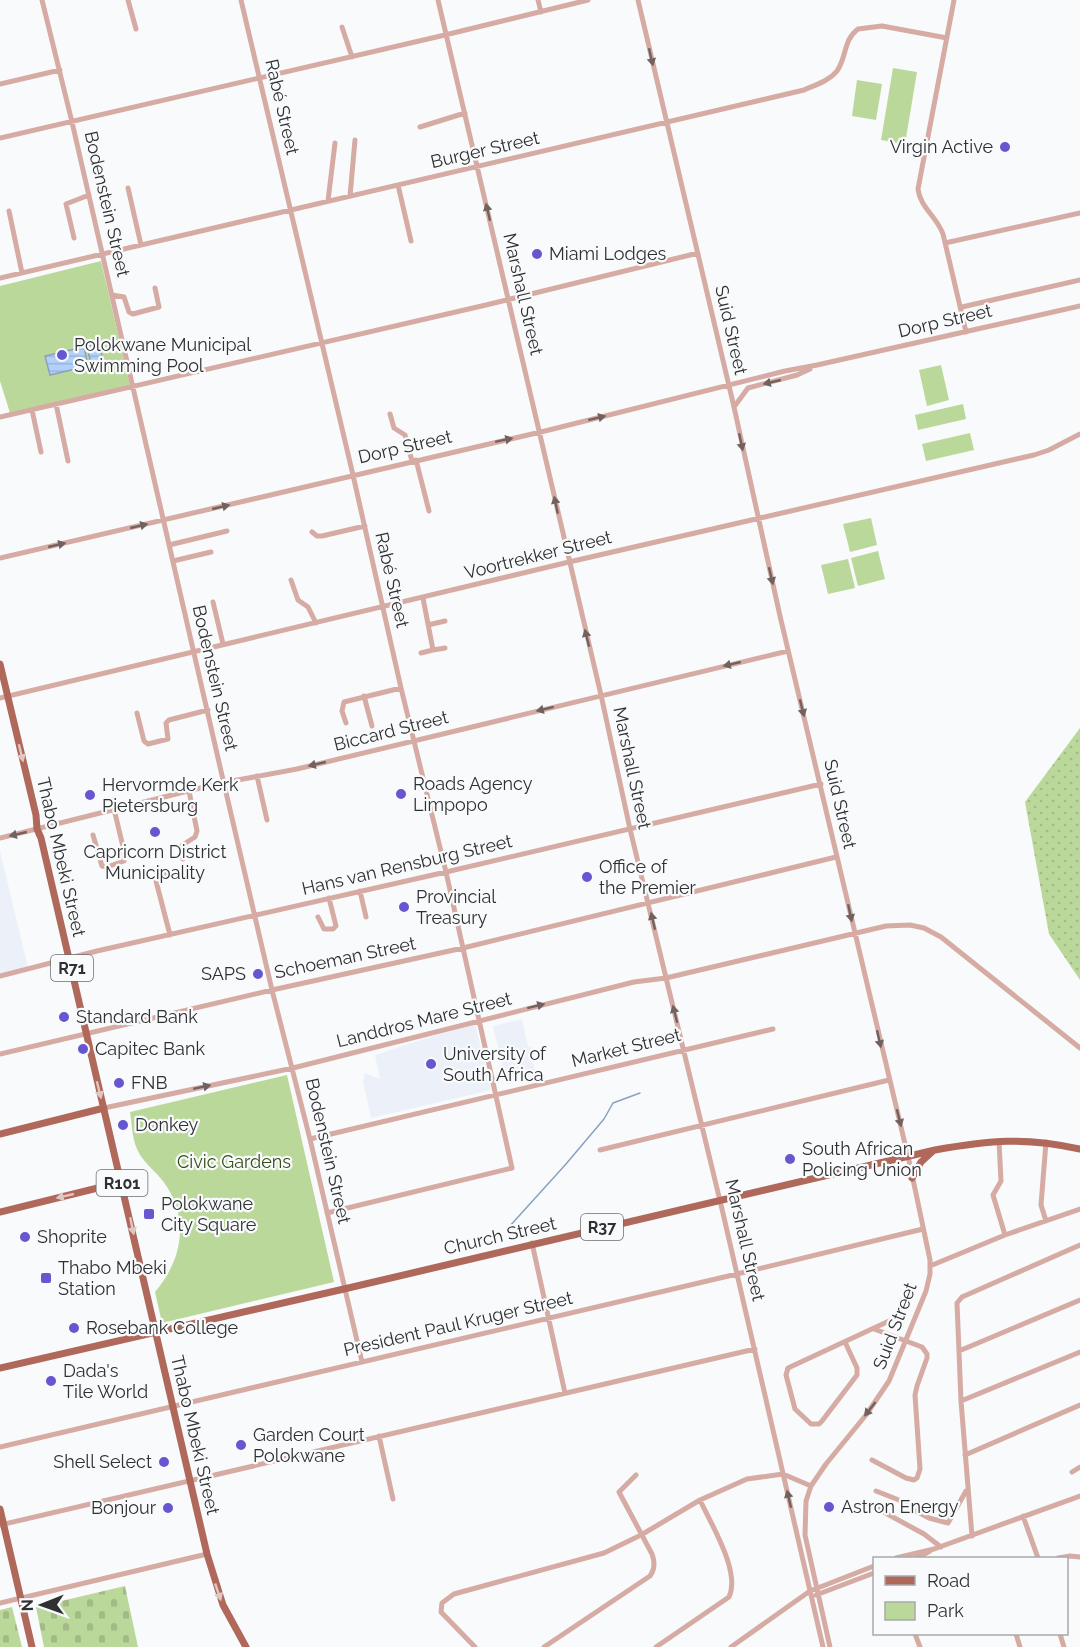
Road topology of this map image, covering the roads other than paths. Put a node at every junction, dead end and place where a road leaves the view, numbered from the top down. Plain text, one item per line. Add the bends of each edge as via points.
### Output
1 (42, 0) edge
2 (129, 0) edge
3 (241, 0) edge
4 (438, 0) edge
5 (538, 0) edge
6 (588, 0) edge
7 (638, 0) edge
8 (954, 0) edge
9 (541, 12) junction
10 (342, 27) dead end
11 (136, 29) dead end
12 (446, 35) junction
13 (947, 38) junction
14 (352, 57) junction
15 (60, 70) junction
16 (260, 78) junction
17 (0, 84) edge
18 (465, 113) junction
19 (72, 122) junction
20 (667, 122) junction
21 (420, 127) dead end
22 (0, 138) edge
23 (355, 140) dead end
24 (335, 143) dead end
25 (477, 167) junction
26 (398, 185) junction
27 (128, 188) dead end
28 (89, 195) junction
29 (350, 196) junction
30 (328, 201) junction
31 (291, 210) junction
32 (9, 211) dead end
33 (1080, 213) edge
34 (74, 238) dead end
35 (411, 241) dead end
36 (945, 243) junction
37 (141, 245) junction
38 (698, 253) junction
39 (103, 254) junction
40 (22, 273) junction
41 (0, 278) edge
42 (1080, 280) edge
43 (155, 288) dead end
44 (112, 296) junction
45 (509, 299) junction
46 (1080, 306) edge
47 (962, 307) junction
48 (966, 332) junction
49 (322, 342) junction
50 (817, 365) junction
51 (728, 385) junction
52 (132, 386) junction
53 (56, 404) junction
54 (734, 407) junction
55 (32, 410) junction
56 (390, 414) dead end
57 (0, 417) edge
58 (540, 432) junction
59 (1080, 434) edge
60 (41, 452) dead end
61 (68, 461) dead end
62 (414, 461) junction
63 (353, 475) junction
64 (429, 511) dead end
65 (758, 519) junction
66 (164, 521) junction
67 (365, 526) junction
68 (227, 531) dead end
69 (312, 532) dead end
70 (169, 545) junction
71 (211, 552) dead end
72 (0, 558) edge
73 (172, 561) junction
74 (569, 562) junction
75 (291, 580) dead end
76 (423, 598) junction
77 (213, 602) dead end
78 (384, 607) junction
79 (445, 621) dead end
80 (316, 623) junction
81 (428, 625) junction
82 (223, 644) junction
83 (445, 648) dead end
84 (433, 650) junction
85 (195, 651) junction
86 (789, 651) junction
87 (421, 653) dead end
88 (0, 664) edge
89 (401, 688) junction
90 (601, 695) junction
91 (364, 696) junction
92 (4, 697) edge
93 (208, 710) junction
94 (137, 713) dead end
95 (346, 723) dead end
96 (372, 726) dead end
97 (415, 740) junction
98 (257, 776) junction
99 (224, 782) junction
100 (820, 784) junction
101 (189, 791) junction
102 (114, 809) junction
103 (267, 820) dead end
104 (37, 829) junction
105 (630, 829) junction
106 (93, 835) dead end
107 (0, 838) edge
108 (837, 857) junction
109 (183, 859) dead end
110 (446, 872) junction
111 (168, 874) dead end
112 (360, 891) junction
113 (328, 898) junction
114 (649, 903) junction
115 (255, 915) junction
116 (318, 917) dead end
117 (366, 917) dead end
118 (854, 932) junction
119 (170, 934) junction
120 (463, 948) junction
121 (69, 959) junction
122 (0, 976) edge
123 (666, 978) junction
124 (272, 990) junction
125 (479, 1020) junction
126 (773, 1029) dead end
127 (86, 1033) junction
128 (1080, 1048) edge
129 (684, 1049) junction
130 (0, 1054) edge
131 (293, 1068) junction
132 (889, 1080) junction
133 (495, 1095) junction
134 (104, 1108) junction
135 (702, 1127) junction
136 (0, 1134) edge
137 (310, 1139) junction
138 (999, 1140) junction
139 (1046, 1142) junction
140 (1080, 1149) edge
141 (600, 1150) dead end
142 (935, 1150) junction
143 (908, 1156) junction
144 (912, 1178) junction
145 (122, 1182) junction
146 (720, 1199) junction
147 (1080, 1209) edge
148 (0, 1212) edge
149 (327, 1213) junction
150 (1046, 1221) junction
151 (923, 1229) junction
152 (1005, 1235) junction
153 (532, 1243) junction
154 (1080, 1245) edge
155 (930, 1266) junction
156 (737, 1274) junction
157 (344, 1289) junction
158 (1080, 1300) edge
159 (902, 1315) dead end
160 (548, 1318) junction
161 (874, 1329) junction
162 (155, 1332) junction
163 (906, 1341) junction
164 (845, 1342) junction
165 (755, 1349) junction
166 (959, 1351) junction
167 (1080, 1352) edge
168 (362, 1362) junction
169 (0, 1368) edge
170 (565, 1393) junction
171 (962, 1401) junction
172 (1080, 1405) edge
173 (174, 1407) junction
174 (380, 1436) junction
175 (0, 1447) edge
176 (965, 1455) junction
177 (872, 1460) dead end
178 (1080, 1467) edge
179 (1072, 1472) dead end
180 (783, 1474) junction
181 (636, 1475) dead end
182 (190, 1480) junction
183 (811, 1486) junction
184 (967, 1490) junction
185 (876, 1491) dead end
186 (1080, 1496) edge
187 (393, 1499) dead end
188 (700, 1500) junction
189 (0, 1509) edge
190 (878, 1509) dead end
191 (1023, 1516) junction
192 (2, 1525) edge
193 (641, 1534) junction
194 (972, 1536) junction
195 (941, 1547) junction
196 (934, 1549) junction
197 (207, 1554) junction
198 (900, 1557) edge
199 (919, 1557) edge
200 (1038, 1557) edge
201 (1064, 1557) edge
202 (1080, 1557) edge
203 (873, 1567) edge
204 (873, 1573) edge
205 (862, 1574) junction
206 (818, 1591) junction
207 (811, 1594) junction
208 (20, 1598) junction
209 (0, 1603) edge
210 (32, 1647) edge
211 (246, 1647) edge
212 (475, 1647) edge
213 (544, 1647) edge
214 (656, 1647) edge
215 (731, 1647) edge
216 (823, 1647) edge
217 (830, 1647) edge

1 - 15 street, Bodenstein Street
2 - 11 street
3 - 16 street, Rabé Street
4 - 12 street, Marshall Street
5 - 9 street
6 - 9 street
7 -> 20 street, Suid Street
8 - 13 street
9 - 12 street
10 - 14 street
12 - 14 street
12 - 18 street, Marshall Street
13 - 20 street, Burger Street via 882,26 858,28 848,39 835,73 815,85
13 - 36 street via 918,184 921,200 941,228
14 - 16 street
15 - 17 street
15 - 19 street, Bodenstein Street
16 - 19 street
16 - 31 street, Rabé Street
18 - 21 street
18 - 25 street, Marshall Street
19 - 22 street
19 - 28 street, Bodenstein Street
20 - 25 street, Burger Street
20 - 38 street, Suid Street
23 - 29 street
24 - 30 street
25 - 26 street, Burger Street
45 -> 25 street, Marshall Street
26 - 29 street, Burger Street
26 - 35 street
27 - 37 street
28 - 34 street via 66,204
28 - 39 street, Bodenstein Street
29 - 30 street, Burger Street
30 - 31 street, Burger Street
31 - 37 street, Burger Street
31 - 49 street, Rabé Street
32 - 40 street
33 - 36 street
36 - 47 street
37 - 39 street, Burger Street
38 - 45 street
38 - 51 street, Suid Street
39 - 40 street, Burger Street
39 - 44 street, Bodenstein Street
40 - 41 street, Burger Street
42 - 47 street
43 - 44 street via 159,307 133,314 124,297
44 - 52 street, Bodenstein Street
45 - 49 street
45 - 58 street, Marshall Street
46 - 48 street, Dorp Street
47 - 48 street
48 - 50 street, Dorp Street
49 - 52 street
49 - 63 street, Rabé Street
50 - 51 street, Dorp Street
50 -> 54 street, Dorp Street via 798,375 748,388
51 - 54 street, Suid Street
58 -> 51 street, Dorp Street
52 - 53 street
52 - 66 street, Bodenstein Street
53 - 55 street
53 - 61 street
54 -> 65 street, Suid Street
55 - 57 street
55 - 60 street
56 - 62 street via 394,428 405,435
62 -> 58 street, Dorp Street
74 -> 58 street, Marshall Street
59 - 65 street, Voortrekker Street via 1034,455
62 - 63 street, Dorp Street
62 - 64 street
66 -> 63 street, Dorp Street
63 - 67 street, Rabé Street
65 - 74 street, Voortrekker Street
65 -> 86 street, Suid Street
66 - 70 street, Bodenstein Street
72 -> 66 street, Dorp Street
67 - 69 street via 322,536
67 - 78 street, Rabé Street
68 - 70 street
70 - 73 street, Bodenstein Street
71 - 73 street
73 - 85 street, Bodenstein Street
74 - 76 street, Voortrekker Street
90 -> 74 street, Marshall Street
75 - 80 street via 298,600 308,607
76 - 78 street, Voortrekker Street
76 - 81 street
77 - 82 street
78 - 80 street, Voortrekker Street
78 - 89 street, Rabé Street
79 - 81 street
80 - 82 street, Voortrekker Street
81 - 84 street
82 - 85 street, Voortrekker Street
83 - 84 street
84 - 87 street
85 - 92 street, Voortrekker Street
85 - 93 street, Bodenstein Street
86 -> 90 street, Biccard Street
86 -> 100 street, Suid Street
88 - 92 main road, Thabo Mbeki Street / R71
89 - 91 street
89 - 97 street, Rabé Street
90 -> 97 street, Biccard Street
90 - 105 street, Marshall Street
91 - 95 street via 344,702
91 - 96 street
92 -> 104 main road, Thabo Mbeki Street / R71
93 - 94 street via 169,720 167,740 148,744
93 - 99 street, Bodenstein Street
97 -> 98 street, Biccard Street
97 - 110 street, Rabé Street
98 - 99 street, Biccard Street
98 - 103 street
99 - 101 street, Biccard Street
99 - 115 street, Bodenstein Street
100 - 105 street, Hans van Rensburg Street
100 - 108 street, Suid Street
101 - 102 street, Biccard Street
101 - 109 street via 197,831 195,837 181,846
102 - 104 street, Biccard Street
102 - 106 street via 124,861 102,866
104 -> 107 street, Biccard Street
104 - 121 main road, Thabo Mbeki Street / R71
105 - 110 street, Hans van Rensburg Street
105 - 114 street, Marshall Street
108 - 114 street, Schoeman Street
108 -> 118 street, Suid Street
110 - 112 street, Hans van Rensburg Street
110 - 120 street, Rabé Street
111 - 119 street via 156,881
112 - 113 street, Hans van Rensburg Street
112 - 117 street
113 - 115 street, Hans van Rensburg Street
113 - 116 street via 336,926 324,929
114 - 120 street, Schoeman Street
123 -> 114 street, Marshall Street
115 - 119 street, Hans van Rensburg Street
115 - 124 street, Bodenstein Street
118 - 123 street, Landdros Mare Street
118 - 128 street, Landdros Mare Street via 903,924 924,928 960,951
118 -> 132 street, Suid Street
119 - 121 street, Hans van Rensburg Street
120 - 124 street, Schoeman Street
120 - 125 street, Rabé Street
121 - 122 street, Hans van Rensburg Street
121 - 127 main road, Thabo Mbeki Street / R71
125 -> 123 street, Landdros Mare Street via 634,982
129 -> 123 street, Marshall Street
124 - 127 street, Schoeman Street
124 - 131 street, Bodenstein Street
125 - 131 street, Landdros Mare Street
125 - 133 street, Rabé Street
126 - 129 street, Market Street
127 - 130 street, Schoeman Street
127 -> 134 main road, Thabo Mbeki Street / R71
129 - 133 street, Market Street
129 - 135 street, Marshall Street
134 -> 131 street, Landdros Mare Street
131 - 137 street, Bodenstein Street
132 - 135 street
132 -> 143 street, Suid Street
133 - 137 street, Market Street
133 - 149 street, Rabé Street via 512,1168
134 - 136 main road, Landdros Mare Street
134 - 145 main road, Thabo Mbeki Street / R101
135 - 141 street
135 - 146 street, Marshall Street
137 - 149 street, Bodenstein Street
138 - 139 main road, Church Street / R37
138 - 142 main road, Church Street / R37
138 - 152 street via 1001,1181 993,1195
139 - 140 main road, Church Street / R37
139 - 150 street via 1041,1205
142 - 143 main road, Church Street / R37
142 - 144 main road via 921,1161
143 - 144 street, Suid Street
143 - 146 main road, Church Street / R37
144 - 151 street, Suid Street
145 -> 148 main road, R101
145 -> 162 main road, Thabo Mbeki Street / R101
146 - 153 main road, Church Street / R37
146 - 156 street, Marshall Street
147 - 150 street
149 - 157 street, Bodenstein Street
150 - 152 street
151 - 155 street, Suid Street
151 - 156 street, President Paul Kruger Street
152 - 155 street
153 - 157 main road, Church Street / R37
153 - 160 street
154 - 166 street via 962,1297 957,1304
155 - 163 street, Suid Street via 926,1291
156 - 160 street, President Paul Kruger Street
156 - 165 street, Marshall Street
157 - 162 main road, Church Street / R37
157 - 168 street, Bodenstein Street
158 - 166 street
159 - 161 street
160 - 168 street, President Paul Kruger Street
160 - 170 street
161 - 163 street
161 - 164 street
162 - 169 main road, Church Street / R37
162 - 173 main road, Thabo Mbeki Street / R101
163 - 177 street via 922,1347 927,1354 915,1395 919,1475 910,1480
163 -> 183 street, Suid Street via 889,1381
164 - 164 street via 793,1364 786,1371 796,1412 811,1424 822,1421 857,1375
165 - 170 street
165 - 180 street, Marshall Street
166 - 171 street
167 - 171 street
168 - 173 street, President Paul Kruger Street
170 - 174 street
171 - 176 street
172 - 176 street
173 - 175 street, President Paul Kruger Street
173 - 182 main road, Thabo Mbeki Street / R101
174 - 182 street
174 - 187 street
176 - 184 street
178 - 179 street
180 - 183 street
180 - 188 street via 747,1479
207 -> 180 street, Marshall Street
181 - 193 street via 619,1492
182 - 192 street
182 - 197 main road, Thabo Mbeki Street / R101
183 - 206 street, Suid Street via 804,1515 805,1534
184 - 185 street via 948,1523
184 - 194 street
186 - 191 street
188 - 193 street
188 - 214 street via 724,1550 731,1593
189 - 192 main road
190 - 195 street
191 - 194 street
191 - 200 street
192 - 208 main road
193 - 212 street via 604,1553 454,1594 442,1603 443,1615
193 - 213 street via 654,1558 650,1576
194 - 195 street
195 - 196 street
196 - 198 street
196 - 199 street
197 - 208 street
197 -> 211 main road, Thabo Mbeki Street / R101 via 223,1605
201 - 202 street
203 - 205 street
204 - 205 street
205 - 206 street
206 - 207 street
206 - 217 street
207 - 215 street
207 - 216 street, Marshall Street
208 - 209 street
208 - 210 main road

